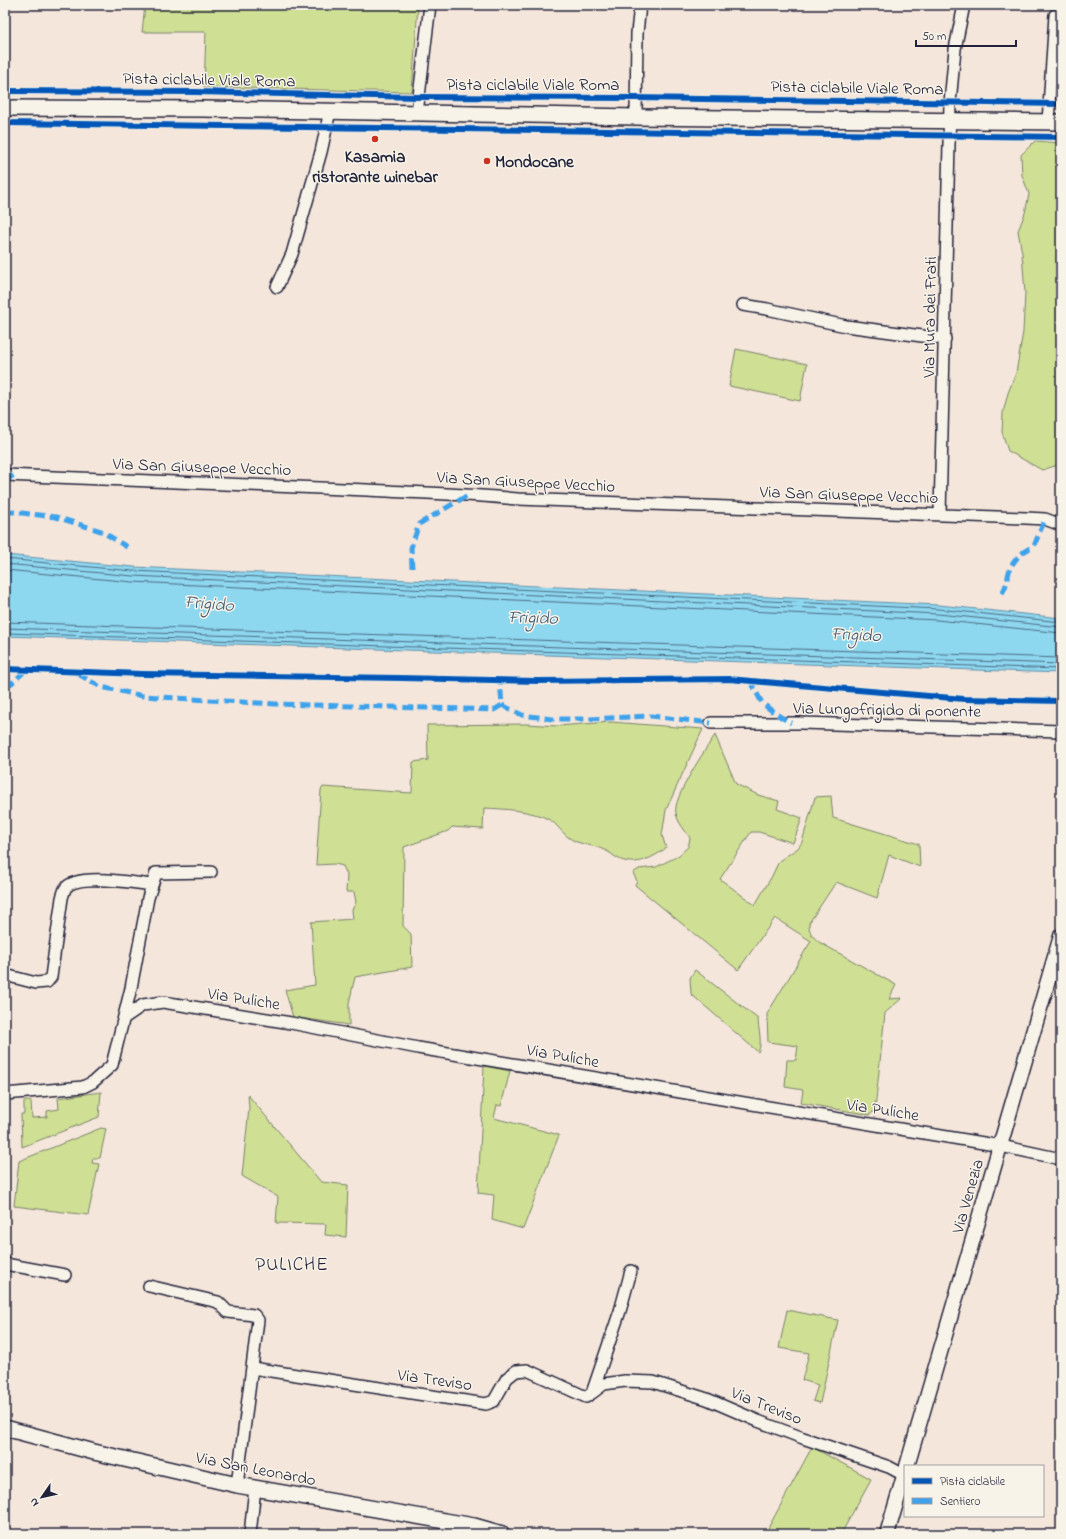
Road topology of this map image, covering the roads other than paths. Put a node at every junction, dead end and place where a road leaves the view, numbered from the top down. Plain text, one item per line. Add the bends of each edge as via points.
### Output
1 (430, 5) edge
2 (640, 5) edge
3 (964, 5) edge
4 (1055, 15) dead end
5 (5, 108) edge
6 (330, 111) junction
7 (417, 113) junction
8 (636, 117) junction
9 (950, 121) junction
10 (1055, 122) edge
11 (277, 287) dead end
12 (743, 305) dead end
13 (945, 339) junction
14 (5, 475) edge
15 (940, 514) junction
16 (1061, 525) edge
17 (711, 723) dead end
18 (1061, 731) edge
19 (211, 872) dead end
20 (152, 885) junction
21 (1061, 936) edge
22 (5, 975) edge
23 (124, 1018) junction
24 (5, 1094) edge
25 (1001, 1146) junction
26 (1061, 1159) edge
27 (5, 1264) edge
28 (631, 1271) dead end
29 (65, 1275) dead end
30 (149, 1286) dead end
31 (252, 1368) junction
32 (592, 1393) junction
33 (5, 1428) edge
34 (907, 1465) edge
35 (904, 1471) edge
36 (904, 1474) edge
37 (237, 1485) junction
38 (255, 1488) junction
39 (250, 1534) edge
40 (502, 1534) edge
41 (887, 1534) edge

1 - 7 street
2 - 8 street
3 - 9 street, Via Mura dei Frati via 955,49
4 - 10 street
5 - 6 main road
6 - 7 main road
6 - 11 street via 292,254
7 - 8 main road
8 - 9 main road
9 - 10 main road
9 - 13 street, Via Mura dei Frati
12 - 13 street via 846,326
13 - 15 street, Via Mura dei Frati
14 - 15 street, Via San Giuseppe Vecchio via 470,494 518,499
15 - 16 street, Via San Giuseppe Vecchio via 1045,519
17 - 18 street, Via Lungofrigido di ponente via 801,723
19 - 20 street via 156,873
20 - 22 street via 102,879 75,882 65,888 51,977 47,982 36,983
20 - 23 street
21 - 25 street, Via Venezia
23 - 24 street via 112,1065 93,1082 83,1087
23 - 25 street, Via Puliche via 143,1005 163,1002 291,1023 418,1048
25 - 26 street, Via Puliche
25 - 34 street, Via Venezia
27 - 29 street
28 - 32 street
30 - 31 street via 218,1302 228,1312 254,1315 258,1320
31 - 32 street, Via Treviso via 486,1404 494,1401 507,1378 516,1371 527,1370 586,1397
31 - 37 street
32 - 35 street, Via Treviso via 604,1384 625,1381 653,1382 707,1400 803,1438
33 - 37 main road, Via San Leonardo via 94,1452
36 - 41 street, Via Venezia
37 - 38 main road, Via San Leonardo
38 - 39 street
38 - 40 main road, Via San Leonardo via 474,1526

